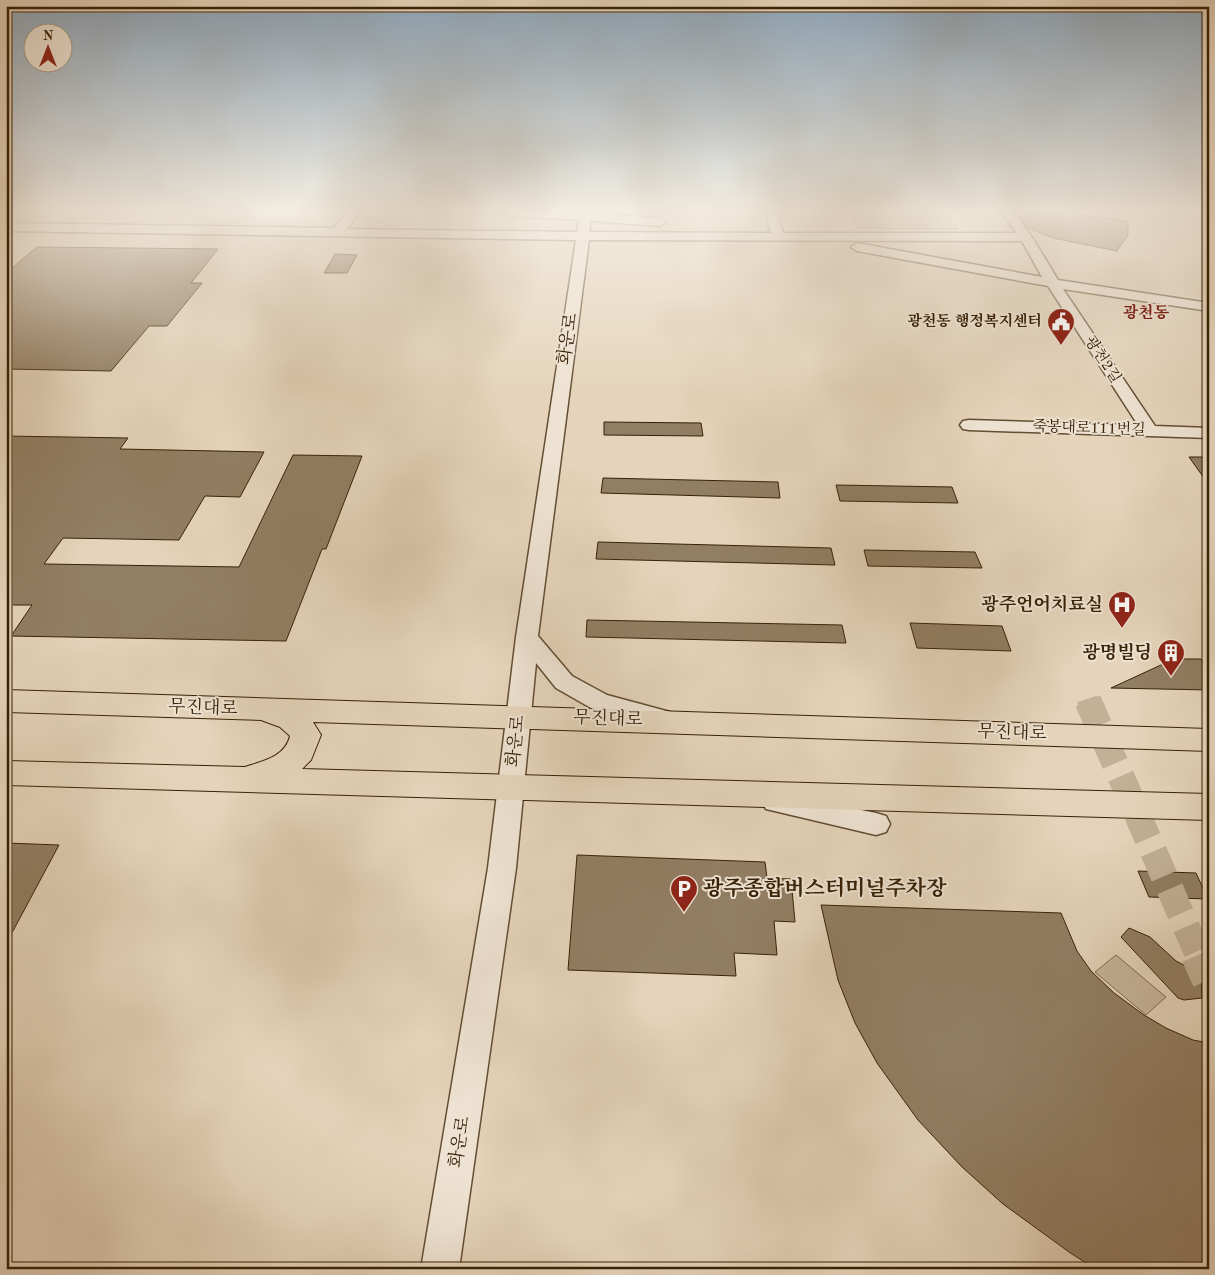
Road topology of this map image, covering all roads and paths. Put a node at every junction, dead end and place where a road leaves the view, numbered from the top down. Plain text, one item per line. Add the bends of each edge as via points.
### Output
1 (578, 272) edge
2 (991, 272) edge
3 (1046, 272) edge
4 (1053, 283) junction
5 (1209, 307) edge
6 (969, 425) dead end
7 (1150, 431) junction
8 (1209, 433) edge
9 (527, 637) junction
10 (6, 701) edge
11 (260, 710) junction
12 (519, 717) junction
13 (676, 722) junction
14 (1209, 740) edge
15 (6, 773) edge
16 (240, 780) junction
17 (511, 788) junction
18 (737, 793) junction
19 (1209, 807) edge
20 (876, 824) dead end
21 (440, 1269) edge

1 - 9 street, 화운로
2 - 4 street
3 - 4 street, 광천2길
4 - 5 street
4 - 7 street, 광천2길
6 - 7 street, 죽봉대로111번길
7 - 8 street, 죽봉대로111번길
9 - 12 street, 화운로
9 - 13 street via 564,682 600,702
10 - 11 main road, 무진대로
11 - 12 main road, 무진대로
11 - 16 main road via 290,719 300,726 306,735 304,746 284,767
12 - 13 main road, 무진대로
12 - 17 street, 화운로
13 - 14 main road, 무진대로
15 - 16 main road
16 - 17 main road
17 - 18 main road
17 - 21 street, 화운로 via 502,868
18 - 19 main road
18 - 20 street

